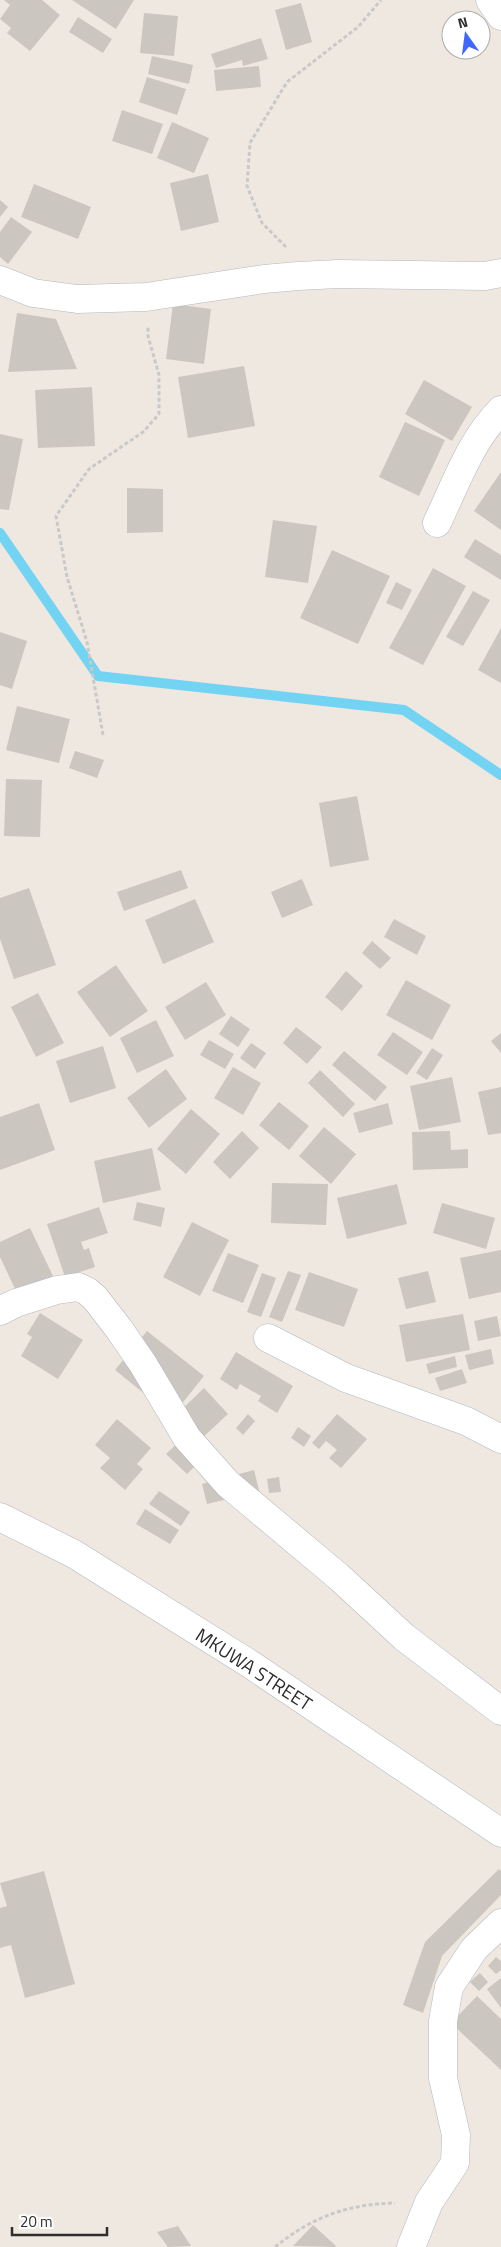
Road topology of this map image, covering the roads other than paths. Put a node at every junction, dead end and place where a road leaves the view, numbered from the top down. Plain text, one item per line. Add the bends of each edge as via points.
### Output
1 (490, 0) edge
2 (501, 16) edge
3 (501, 273) edge
4 (0, 280) edge
5 (501, 410) edge
6 (437, 523) dead end
7 (0, 1312) edge
8 (268, 1338) dead end
9 (501, 1439) edge
10 (0, 1517) edge
11 (501, 1711) edge
12 (501, 1833) edge
13 (501, 1923) edge
14 (411, 2247) edge

1 - 2 street
3 - 4 street via 485,276 298,276 146,297 76,298 33,293
5 - 6 street via 466,460
7 - 11 street via 16,1303 70,1288 78,1287 95,1298 143,1364 187,1438 228,1484 338,1576 404,1637
8 - 9 street via 346,1378 466,1421
10 - 12 street, MKUWA STREET via 74,1554 250,1664
13 - 14 street via 474,1949 448,1988 443,2021 443,2078 456,2135 455,2163 429,2202

